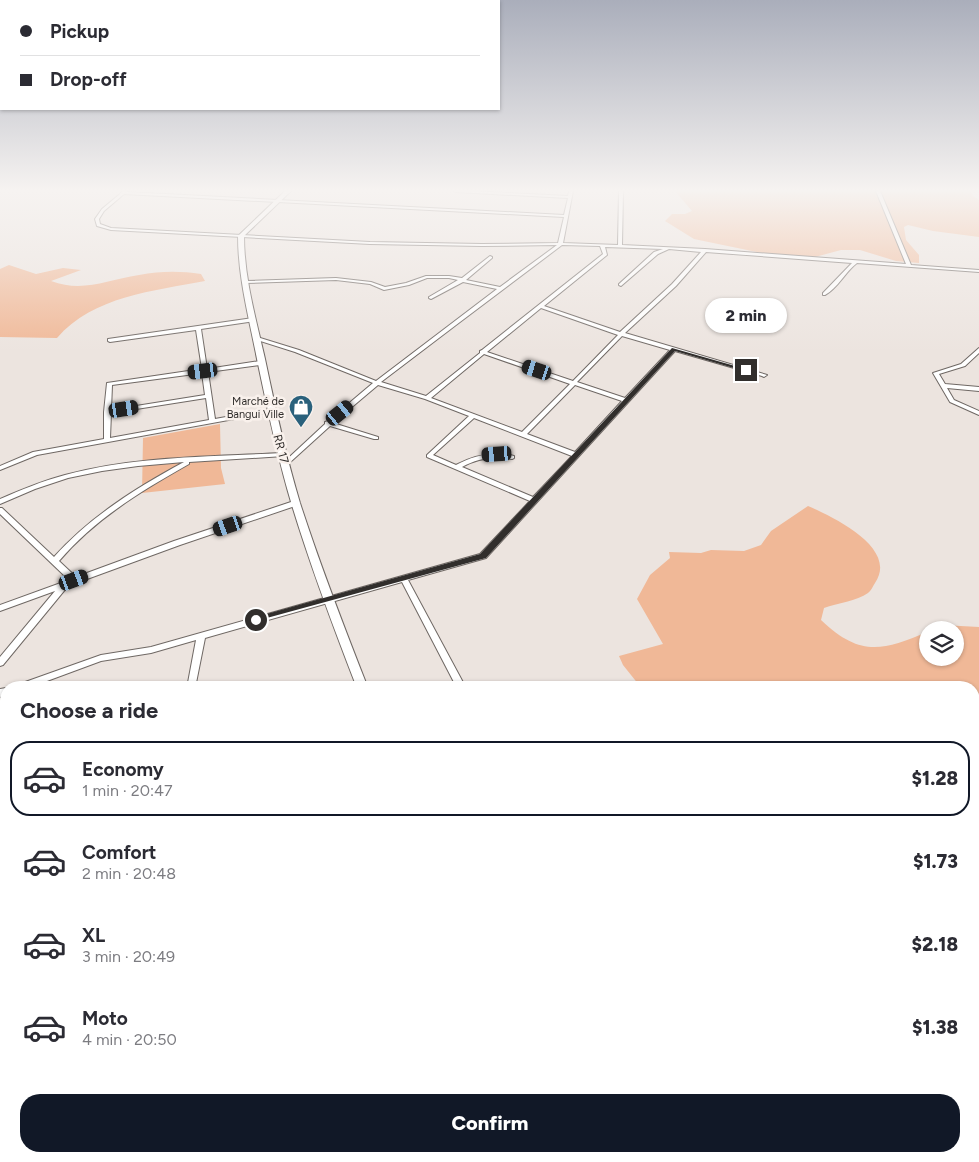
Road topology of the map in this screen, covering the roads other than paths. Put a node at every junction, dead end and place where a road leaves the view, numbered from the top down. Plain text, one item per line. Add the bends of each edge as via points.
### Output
1 (242, 245) edge
2 (511, 245) edge
3 (592, 245) edge
4 (602, 245) edge
5 (606, 245) edge
6 (901, 245) edge
7 (560, 246) junction
8 (620, 246) joint
9 (671, 248) junction
10 (705, 250) junction
11 (490, 257) dead end
12 (857, 262) junction
13 (909, 265) junction
14 (979, 271) edge
15 (464, 279) junction
16 (245, 282) junction
17 (621, 285) dead end
18 (501, 289) junction
19 (825, 294) dead end
20 (431, 298) dead end
21 (540, 306) junction
22 (253, 320) junction
23 (198, 327) junction
24 (622, 334) junction
25 (257, 339) junction
26 (110, 340) dead end
27 (674, 349) junction
28 (979, 350) edge
29 (482, 352) junction
30 (260, 363) junction
31 (203, 371) junction
32 (764, 375) dead end
33 (377, 382) junction
34 (574, 383) junction
35 (945, 386) junction
36 (979, 389) edge
37 (207, 396) junction
38 (427, 398) junction
39 (627, 401) junction
40 (270, 410) junction
41 (107, 412) junction
42 (979, 413) edge
43 (473, 416) junction
44 (212, 420) junction
45 (327, 423) junction
46 (523, 435) junction
47 (376, 438) dead end
48 (107, 439) junction
49 (282, 455) junction
50 (576, 455) junction
51 (512, 457) dead end
52 (189, 461) junction
53 (285, 464) junction
54 (456, 467) junction
55 (0, 468) edge
56 (534, 500) junction
57 (0, 502) edge
58 (296, 503) junction
59 (0, 510) edge
60 (54, 562) junction
61 (404, 578) junction
62 (70, 581) junction
63 (328, 599) junction
64 (0, 608) edge
65 (201, 636) junction
66 (0, 663) edge
67 (36, 681) edge
68 (191, 681) edge
69 (360, 681) edge
70 (458, 681) edge

1 - 16 main road, RR 17 / RR 17
2 - 7 street
3 - 7 street
4 - 21 street via 605,254
5 - 8 street
6 - 13 street
7 - 18 street
8 - 9 street
9 - 10 street
9 - 17 street via 656,254
10 - 12 street
10 - 24 street via 674,285
11 - 15 street
12 - 13 street
12 - 19 street
13 - 14 street
15 - 16 street via 426,277 384,289 336,279
15 - 18 street
15 - 20 street
16 - 22 main road, RR 17 / RR 17
18 - 33 street
21 - 24 street
21 - 29 street
22 - 23 street
22 - 25 main road, RR 17 / RR 17
23 - 26 street
23 - 31 street
24 - 27 street
24 - 34 street
25 - 30 main road, RR 17 / RR 17
25 - 33 street
27 - 32 street
27 - 39 street
28 - 35 street via 963,365 936,373
29 - 34 street
29 - 38 street
30 - 31 street
30 - 40 main road, RR 17 / RR 17
31 - 37 street
31 - 41 street via 109,384
33 - 38 street
33 - 45 street
34 - 39 street
34 - 46 street
35 - 36 street
35 - 42 street via 952,401
37 - 41 street
37 - 44 street
38 - 43 street
39 - 50 street
40 - 44 street
40 - 49 main road, RR 17 / RR 17
41 - 48 street
43 - 46 street
43 - 54 street via 429,456
44 - 48 street
45 - 47 street
45 - 53 street
46 - 50 street
48 - 55 street via 32,454
49 - 52 street
49 - 53 main road, RR 17 / RR 17
50 - 56 street
51 - 54 street via 486,455
52 - 57 street via 111,468 50,482
52 - 60 street via 104,512 71,541
53 - 58 main road, RR 17 / RR 17
54 - 56 street
56 - 61 street via 483,556
58 - 62 street
58 - 63 main road, RR 17 / RR 17
59 - 60 street
60 - 62 street
61 - 63 street
61 - 70 street
62 - 64 street
62 - 66 street
63 - 65 street
63 - 69 main road, RR 17 / RR 17
65 - 67 street via 151,650 96,659
65 - 68 street

